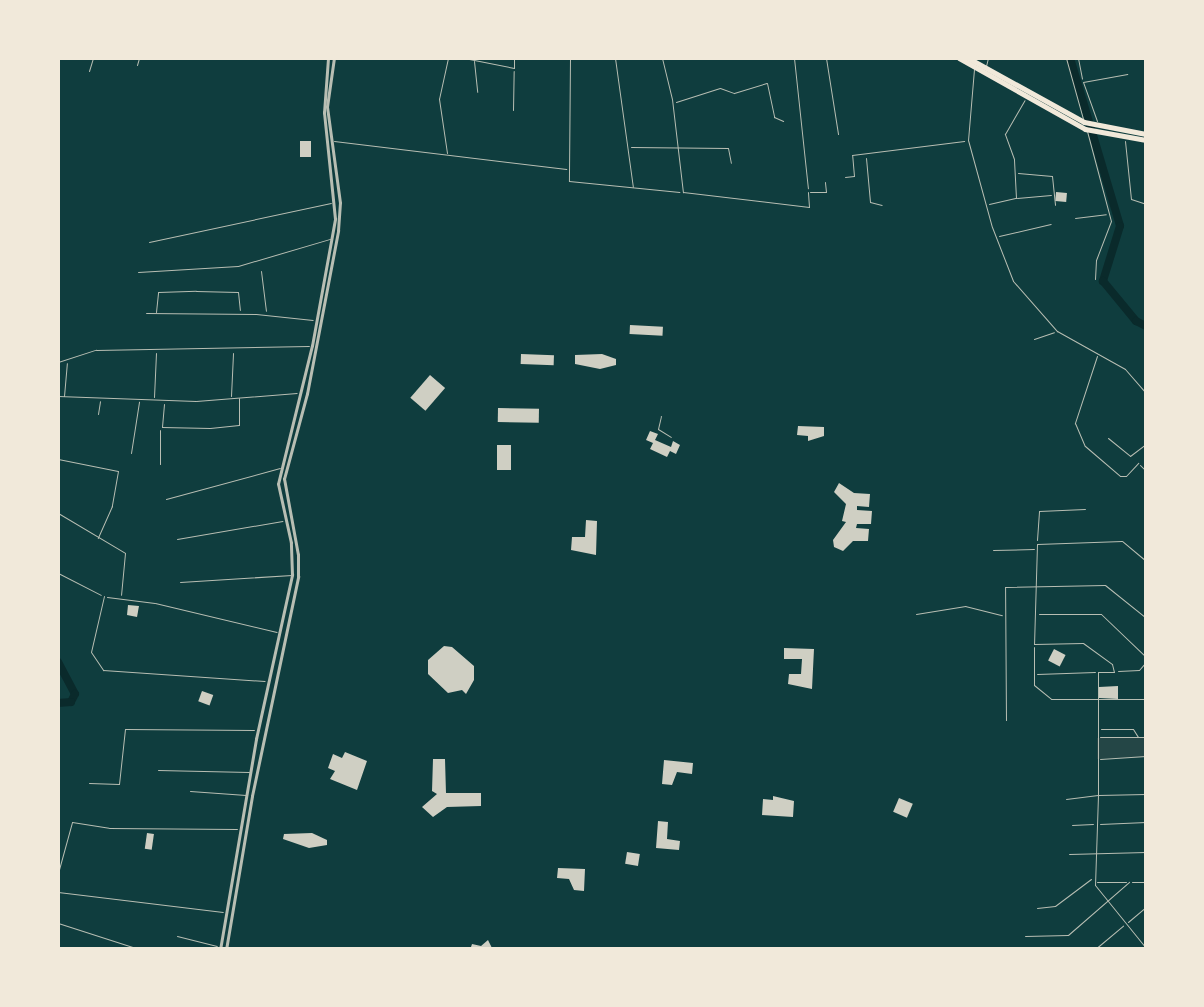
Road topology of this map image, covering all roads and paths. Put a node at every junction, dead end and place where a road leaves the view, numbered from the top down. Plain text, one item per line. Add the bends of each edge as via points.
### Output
1 (93, 58) edge
2 (140, 58) edge
3 (331, 58) edge
4 (448, 58) edge
5 (464, 58) edge
6 (514, 58) edge
7 (570, 58) edge
8 (615, 58) edge
9 (662, 58) edge
10 (794, 58) edge
11 (826, 58) edge
12 (959, 58) edge
13 (968, 58) edge
14 (988, 58) edge
15 (1066, 58) edge
16 (1078, 58) edge
17 (474, 60) junction
18 (138, 65) dead end
19 (976, 66) junction
20 (514, 68) junction
21 (985, 69) junction
22 (89, 71) dead end
23 (764, 74) dead end
24 (1127, 74) dead end
25 (328, 76) junction
26 (1082, 82) junction
27 (767, 83) junction
28 (476, 92) dead end
29 (1026, 98) junction
30 (673, 103) junction
31 (514, 110) dead end
32 (1071, 119) junction
33 (783, 121) dead end
34 (1086, 126) junction
35 (1098, 129) junction
36 (838, 134) dead end
37 (1146, 137) edge
38 (1125, 138) junction
39 (968, 140) junction
40 (331, 141) junction
41 (628, 147) junction
42 (680, 147) junction
43 (866, 154) junction
44 (448, 155) junction
45 (731, 163) dead end
46 (567, 169) junction
47 (1014, 172) junction
48 (846, 177) dead end
49 (825, 182) dead end
50 (633, 188) junction
51 (682, 192) junction
52 (808, 192) junction
53 (1054, 194) junction
54 (1016, 198) junction
55 (334, 202) junction
56 (986, 204) junction
57 (1055, 204) dead end
58 (1146, 204) edge
59 (882, 205) dead end
60 (1109, 212) junction
61 (1075, 218) dead end
62 (1051, 224) dead end
63 (996, 237) junction
64 (332, 238) junction
65 (149, 242) dead end
66 (330, 263) junction
67 (262, 271) dead end
68 (138, 272) dead end
69 (1095, 279) dead end
70 (146, 313) dead end
71 (156, 314) junction
72 (240, 314) junction
73 (266, 314) junction
74 (316, 320) junction
75 (1057, 331) junction
76 (1034, 339) dead end
77 (312, 346) junction
78 (234, 349) junction
79 (156, 351) junction
80 (1098, 354) junction
81 (67, 359) junction
82 (58, 362) edge
83 (300, 393) junction
84 (307, 393) junction
85 (1146, 393) edge
86 (58, 396) edge
87 (64, 396) junction
88 (239, 397) junction
89 (101, 398) junction
90 (231, 398) junction
91 (140, 399) junction
92 (154, 400) junction
93 (164, 401) junction
94 (98, 414) dead end
95 (661, 416) dead end
96 (162, 427) junction
97 (671, 437) dead end
98 (1108, 438) dead end
99 (1146, 444) edge
100 (131, 453) dead end
101 (1130, 456) junction
102 (58, 458) edge
103 (1138, 463) junction
104 (160, 464) dead end
105 (280, 468) junction
106 (1146, 471) edge
107 (166, 499) dead end
108 (1085, 509) dead end
109 (58, 513) edge
110 (291, 518) junction
111 (285, 520) junction
112 (98, 538) junction
113 (177, 539) dead end
114 (1037, 544) junction
115 (1037, 549) junction
116 (993, 550) dead end
117 (1146, 561) edge
118 (58, 573) edge
119 (292, 575) junction
120 (180, 582) dead end
121 (1036, 586) junction
122 (104, 596) junction
123 (121, 598) junction
124 (916, 614) dead end
125 (1036, 614) junction
126 (1005, 615) junction
127 (1146, 618) edge
128 (282, 621) junction
129 (289, 623) junction
130 (280, 633) junction
131 (1034, 644) junction
132 (1146, 657) edge
133 (1146, 662) edge
134 (1098, 672) junction
135 (1114, 672) junction
136 (1034, 674) junction
137 (268, 682) junction
138 (1146, 699) edge
139 (1098, 701) junction
140 (262, 714) junction
141 (268, 715) junction
142 (1006, 720) dead end
143 (1098, 729) junction
144 (258, 730) junction
145 (1138, 737) junction
146 (1146, 737) edge
147 (1097, 738) junction
148 (1146, 756) edge
149 (1097, 759) junction
150 (158, 770) dead end
151 (251, 772) junction
152 (89, 783) dead end
153 (190, 791) dead end
154 (1146, 794) edge
155 (1098, 795) junction
156 (246, 796) junction
157 (1066, 799) dead end
158 (1146, 822) edge
159 (1096, 824) junction
160 (1072, 826) dead end
161 (240, 829) junction
162 (1146, 852) edge
163 (1069, 854) dead end
164 (1096, 854) junction
165 (235, 855) junction
166 (241, 856) junction
167 (58, 873) edge
168 (1094, 880) junction
169 (1130, 882) junction
170 (1146, 882) edge
171 (58, 892) edge
172 (1106, 902) junction
173 (1146, 907) edge
174 (1038, 908) dead end
175 (226, 912) junction
176 (58, 923) edge
177 (1126, 924) junction
178 (178, 936) dead end
179 (1025, 936) dead end
180 (220, 948) edge
181 (1146, 949) edge
182 (142, 950) edge
183 (226, 950) edge
184 (1094, 950) edge

1 - 22 street
2 - 18 street
3 - 25 street
4 - 44 street via 439,96
5 - 17 street
6 - 20 street
7 - 46 street
8 - 41 street
9 - 30 street
10 - 52 street
11 - 36 street
12 - 19 highway
13 - 19 highway
14 - 21 street
15 - 34 street
16 - 26 street
17 - 20 street
17 - 28 street
19 - 21 highway
19 - 29 highway
19 - 39 street
20 - 31 street
21 - 32 highway
23 - 27 street
24 - 26 street
25 - 40 street
25 - 55 street via 324,113
26 - 35 street
27 - 30 street
27 - 33 street via 774,118
29 - 32 highway
29 - 47 street via 1006,134
30 - 42 street
32 - 34 highway
34 - 35 highway
34 - 60 street
35 - 37 highway
35 - 38 highway
37 - 38 highway
38 - 58 street via 1131,197
39 - 43 street
39 - 56 street
40 - 44 street
40 - 66 street via 340,203
41 - 42 street
41 - 50 street
42 - 45 street via 728,148
42 - 51 street
43 - 48 street via 852,156 854,176
43 - 59 street via 870,202
44 - 46 street
46 - 50 street via 570,182
47 - 53 street via 1052,176
47 - 54 street
49 - 52 street via 826,192
50 - 51 street
51 - 52 street via 809,207
53 - 54 street
53 - 57 street
54 - 56 street
55 - 64 street
55 - 65 street
56 - 63 street
60 - 61 street
60 - 69 street
62 - 63 street
63 - 75 street via 1014,280
64 - 66 street
64 - 68 street via 238,266
66 - 74 street
66 - 84 street
67 - 73 street
70 - 71 street
71 - 72 street
71 - 72 street via 158,292 196,291 238,292
72 - 73 street
73 - 74 street
74 - 77 street
75 - 76 street
75 - 80 street
77 - 78 street
77 - 83 street
78 - 79 street
78 - 90 street
79 - 81 street via 96,350
79 - 92 street
80 - 85 street via 1124,368
80 - 103 street via 1074,423 1085,446 1120,476
81 - 82 street
81 - 87 street
83 - 84 street
83 - 88 street
83 - 105 street
84 - 110 street via 285,471
86 - 87 street
87 - 89 street
88 - 90 street
88 - 96 street via 239,425
89 - 91 street
89 - 94 street
90 - 93 street
91 - 92 street
91 - 100 street
92 - 93 street
93 - 96 street
95 - 97 street via 658,429
96 - 104 street
98 - 101 street
99 - 101 street
101 - 103 street
102 - 112 street via 118,471
103 - 106 street
105 - 107 street
105 - 111 street
108 - 114 street via 1039,511
109 - 112 street
110 - 111 street
110 - 129 street via 299,564
111 - 113 street
111 - 119 street
112 - 123 street via 125,553
114 - 115 street
114 - 117 street via 1122,541
115 - 116 street
115 - 121 street
118 - 122 street
119 - 120 street
119 - 128 street
121 - 125 street
121 - 126 street via 1005,586
121 - 127 street via 1109,586
122 - 123 street
122 - 137 street via 91,652 103,670
123 - 130 street
124 - 126 street via 965,606
125 - 131 street
125 - 132 street via 1100,614
126 - 142 street
128 - 129 street
128 - 130 street
129 - 141 street
130 - 137 street
131 - 135 street via 1083,644
131 - 136 street
133 - 135 street via 1138,670
134 - 135 street
134 - 136 street
134 - 139 street
136 - 139 street via 1037,688 1057,702
137 - 140 street
138 - 139 street
139 - 143 street
140 - 141 street
140 - 144 street
141 - 166 street
143 - 145 street via 1134,729
143 - 147 street
144 - 151 street
144 - 152 street via 125,729 120,783
145 - 146 street
145 - 147 street
147 - 149 street
148 - 149 street
149 - 155 street
150 - 151 street
151 - 156 street
153 - 156 street
154 - 155 street
155 - 157 street
155 - 159 street
156 - 161 street
158 - 159 street
159 - 160 street
159 - 164 street
161 - 165 street
161 - 167 street via 72,822
162 - 164 street
163 - 164 street
164 - 168 street
165 - 166 street
165 - 175 street
166 - 183 street
168 - 169 street
168 - 172 street
168 - 174 street via 1053,907
169 - 170 street
169 - 172 street
171 - 175 street
172 - 177 street
172 - 179 street via 1065,936
173 - 177 street
175 - 180 street
176 - 182 street
177 - 181 street
177 - 184 street
178 - 180 street

